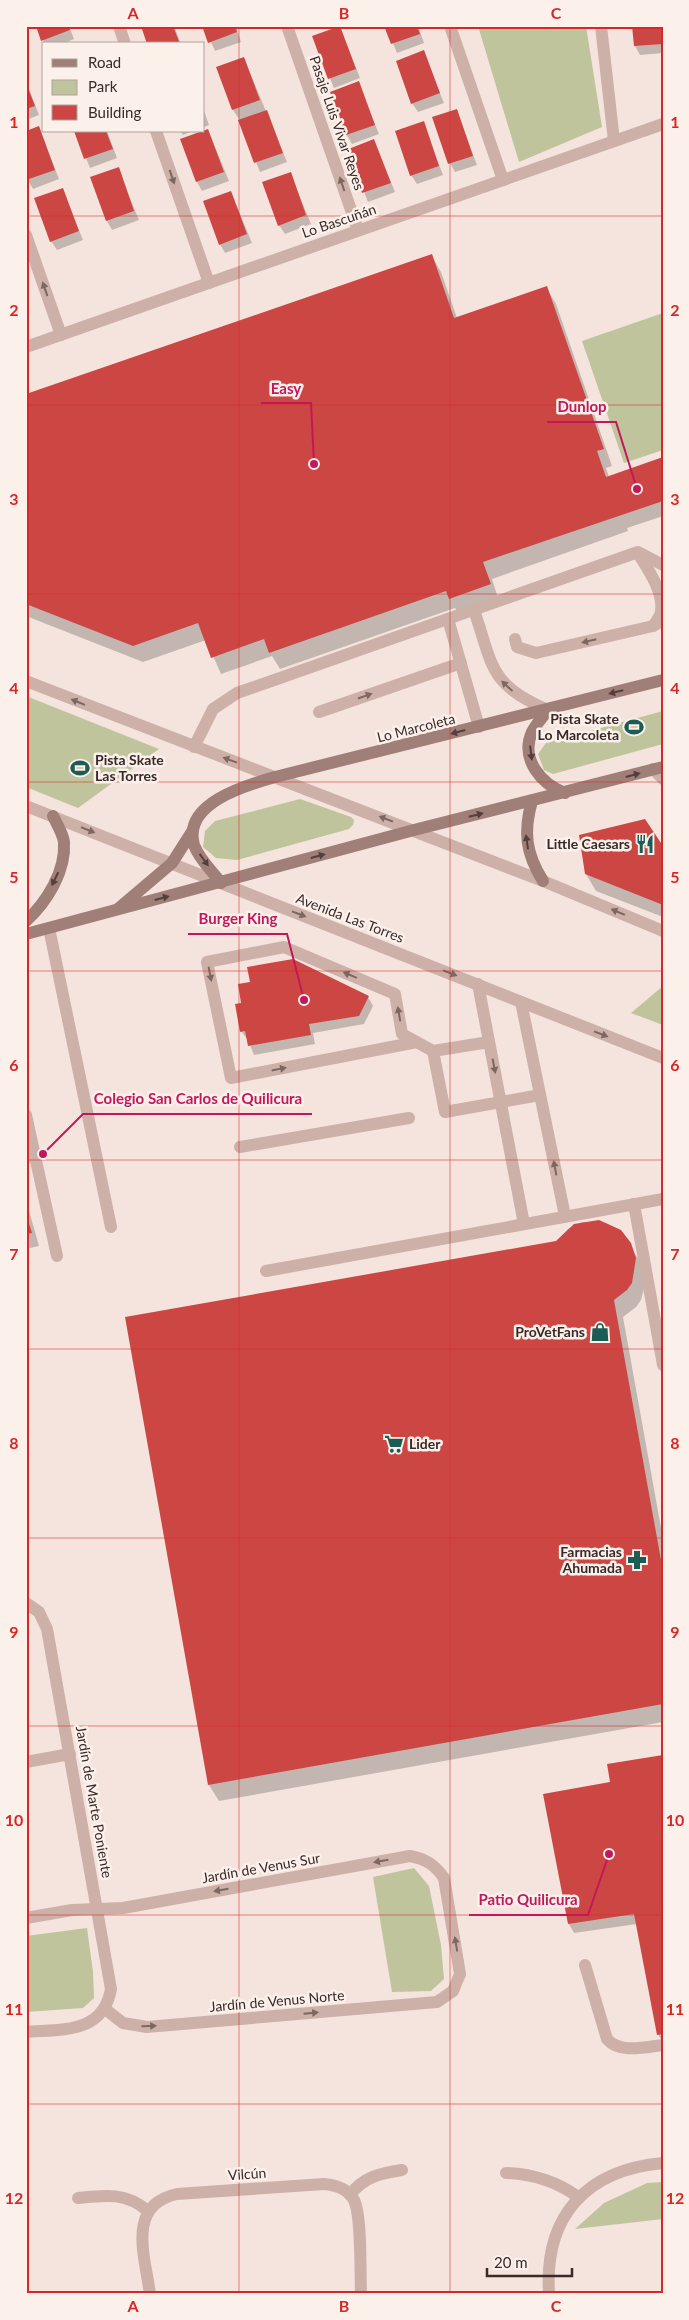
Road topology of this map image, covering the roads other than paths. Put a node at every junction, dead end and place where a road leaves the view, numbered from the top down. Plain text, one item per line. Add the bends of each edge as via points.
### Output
1 (119, 26) edge
2 (287, 26) edge
3 (450, 26) edge
4 (601, 26) edge
5 (124, 42) edge
6 (663, 124) edge
7 (156, 132) edge
8 (614, 141) junction
9 (503, 180) junction
10 (358, 230) junction
11 (26, 235) edge
12 (209, 283) junction
13 (61, 335) junction
14 (26, 347) edge
15 (638, 552) junction
16 (663, 565) edge
17 (474, 610) junction
18 (448, 619) junction
19 (658, 623) edge
20 (515, 639) dead end
21 (460, 663) junction
22 (663, 680) edge
23 (26, 681) edge
24 (548, 710) junction
25 (319, 712) dead end
26 (479, 727) junction
27 (194, 747) junction
28 (658, 768) edge
29 (276, 777) junction
30 (663, 779) edge
31 (565, 793) junction
32 (532, 801) junction
33 (26, 806) edge
34 (53, 816) junction
35 (193, 830) junction
36 (414, 830) junction
37 (172, 864) junction
38 (543, 881) junction
39 (221, 883) junction
40 (115, 911) junction
41 (26, 921) edge
42 (49, 928) junction
43 (663, 931) edge
44 (26, 934) edge
45 (478, 984) junction
46 (521, 1002) junction
47 (417, 1042) junction
48 (489, 1042) junction
49 (433, 1051) junction
50 (663, 1058) edge
51 (540, 1095) junction
52 (500, 1102) junction
53 (26, 1115) edge
54 (408, 1118) dead end
55 (240, 1147) dead end
56 (663, 1199) edge
57 (634, 1204) junction
58 (565, 1216) junction
59 (524, 1224) junction
60 (111, 1227) dead end
61 (56, 1256) dead end
62 (266, 1271) dead end
63 (663, 1366) edge
64 (29, 1604) edge
65 (70, 1754) junction
66 (26, 1762) edge
67 (97, 1909) junction
68 (26, 1918) edge
69 (585, 1964) dead end
70 (453, 1991) joint
71 (105, 2009) junction
72 (26, 2032) edge
73 (663, 2045) edge
74 (663, 2163) edge
75 (402, 2170) dead end
76 (506, 2173) dead end
77 (350, 2195) junction
78 (578, 2197) junction
79 (78, 2198) dead end
80 (148, 2211) junction
81 (150, 2294) edge
82 (361, 2294) edge
83 (549, 2294) edge

1 - 5 street
10 -> 2 street, Pasaje Luis Vivar Reyes
3 - 9 street
4 - 8 street
6 - 8 street, Lo Bascuñán
7 -> 12 street
8 - 9 street, Lo Bascuñán
9 - 10 street, Lo Bascuñán
10 - 12 street, Lo Bascuñán
13 -> 11 street
12 - 13 street, Lo Bascuñán
13 - 14 street, Lo Bascuñán
15 - 16 street
15 - 17 street
15 - 19 street via 660,596
17 - 18 street
24 -> 17 street via 521,698 502,682 495,672
18 - 21 street
18 - 27 street via 237,693 212,708
19 -> 20 street via 536,653 517,647
25 -> 21 street
21 - 26 street
22 -> 24 main road, Lo Marcoleta
27 -> 23 street
24 - 26 main road, Lo Marcoleta
24 -> 31 main road via 532,732 530,750 533,767 548,785
26 -> 29 main road, Lo Marcoleta
29 -> 27 street
28 - 30 street
31 -> 28 main road, Lo Marcoleta
29 - 35 main road, Lo Marcoleta via 237,789 212,803 199,816
36 -> 29 street
31 - 32 main road, Lo Marcoleta
36 -> 32 main road, Lo Marcoleta
38 -> 32 main road via 531,859 526,840
33 - 34 street, Avenida Las Torres
34 -> 37 street, Avenida Las Torres
34 -> 41 main road via 64,840 62,864 39,910
35 - 37 main road, Lo Marcoleta
35 -> 39 main road via 198,852
36 - 38 street
39 -> 36 main road, Lo Marcoleta
37 - 39 street, Avenida Las Torres
37 - 40 main road, Lo Marcoleta
43 -> 38 street
40 -> 39 main road, Lo Marcoleta
39 -> 45 street, Avenida Las Torres
40 - 42 main road, Lo Marcoleta
42 - 44 main road, Lo Marcoleta
42 - 60 street
45 - 46 street, Avenida Las Torres
45 - 48 street
46 -> 50 street, Avenida Las Torres
46 - 51 street
47 -> 47 street via 402,1034 395,994 284,947 208,962 231,1078
47 - 49 street
48 - 49 street
48 -> 52 street
49 - 52 street via 445,1112
51 - 52 street
58 -> 51 street
52 - 59 street
53 - 61 street
54 - 55 street
56 - 57 street
57 - 58 street
57 - 63 street
58 - 59 street
59 - 62 street
64 - 65 street, Jardín de Marte Poniente via 39,1612 47,1629
65 - 66 street
65 - 67 street, Jardín de Marte Poniente
67 - 68 street, Jardín de Venus Sur
70 -> 67 street, Jardín de Venus Sur via 458,1983 460,1964 448,1889 438,1868 410,1856 123,1908
67 - 71 street, Jardín de Marte Poniente via 111,1989
69 - 73 street via 607,2039 614,2047
71 -> 70 street, Jardín de Venus Norte via 123,2023 147,2027 427,2004 437,2002
71 - 72 street via 88,2024 77,2028
74 - 78 street via 611,2175
75 - 77 street via 372,2177
76 - 78 street via 542,2178
77 - 80 street, Vilcún via 334,2185 324,2184 177,2194 156,2202
77 - 82 street via 356,2208
78 - 83 street via 567,2212 552,2247 548,2269
79 - 80 street via 122,2196 134,2200
80 - 81 street via 142,2232

